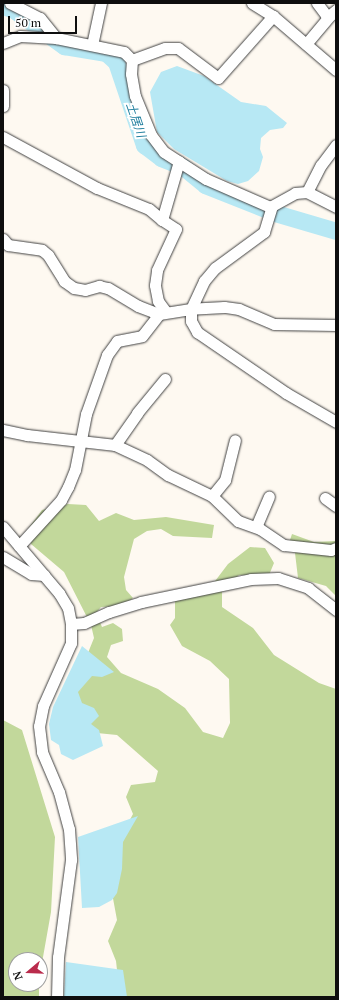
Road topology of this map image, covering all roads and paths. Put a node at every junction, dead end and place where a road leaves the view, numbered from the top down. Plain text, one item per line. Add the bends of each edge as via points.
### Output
1 (10, 3) edge
2 (101, 3) edge
3 (252, 3) edge
4 (317, 3) edge
5 (333, 13) edge
6 (273, 16) junction
7 (56, 38) junction
8 (3, 43) edge
9 (306, 44) junction
10 (92, 45) junction
11 (132, 60) junction
12 (336, 70) edge
13 (3, 90) edge
14 (3, 106) edge
15 (3, 137) edge
16 (336, 145) edge
17 (179, 162) junction
18 (307, 192) junction
19 (272, 207) junction
20 (336, 207) edge
21 (162, 220) junction
22 (3, 239) edge
23 (191, 309) junction
24 (163, 313) junction
25 (336, 325) edge
26 (165, 379) dead end
27 (336, 422) edge
28 (3, 430) edge
29 (235, 440) dead end
30 (80, 442) junction
31 (115, 445) junction
32 (212, 496) junction
33 (269, 497) dead end
34 (325, 498) dead end
35 (336, 506) edge
36 (3, 527) edge
37 (256, 527) junction
38 (19, 546) junction
39 (336, 548) edge
40 (3, 557) edge
41 (44, 575) junction
42 (336, 610) edge
43 (71, 624) junction
44 (56, 997) edge

1 - 7 street via 40,18
2 - 10 street
3 - 6 street
4 - 5 street via 326,15
5 - 9 street
6 - 9 street
6 - 11 street via 218,78 178,48 165,48
7 - 8 street via 20,36
7 - 10 street
9 - 12 street
10 - 11 street via 124,52
11 - 17 street via 130,74 135,96 150,135 164,152
13 - 14 street
15 - 21 street via 97,188 148,209
16 - 18 street via 320,165
17 - 19 street via 206,179
17 - 21 street
18 - 19 street via 295,193
18 - 20 street
19 - 23 street via 264,232 216,268 204,281
21 - 24 street via 176,229 157,270 155,285
22 - 24 street via 8,245 42,250 64,281 74,288 108,288 138,306
23 - 24 street
23 - 25 street via 238,309 274,324
23 - 27 street via 191,321 197,332 286,393
24 - 30 street via 142,336 117,341 108,355 86,414
26 - 31 street
28 - 30 street
29 - 32 street via 225,480
30 - 31 street
30 - 38 street via 75,470 61,500
31 - 32 street
32 - 37 street via 238,521
33 - 37 street
34 - 35 street
36 - 38 street
37 - 39 street via 284,545 331,550
38 - 41 street
40 - 41 street via 32,574
41 - 43 street via 68,608
42 - 43 street via 308,588 278,578 250,579 141,602 108,612 84,623
43 - 44 street via 71,642 43,706 39,726 42,752 59,792 69,829 71,860 58,957

